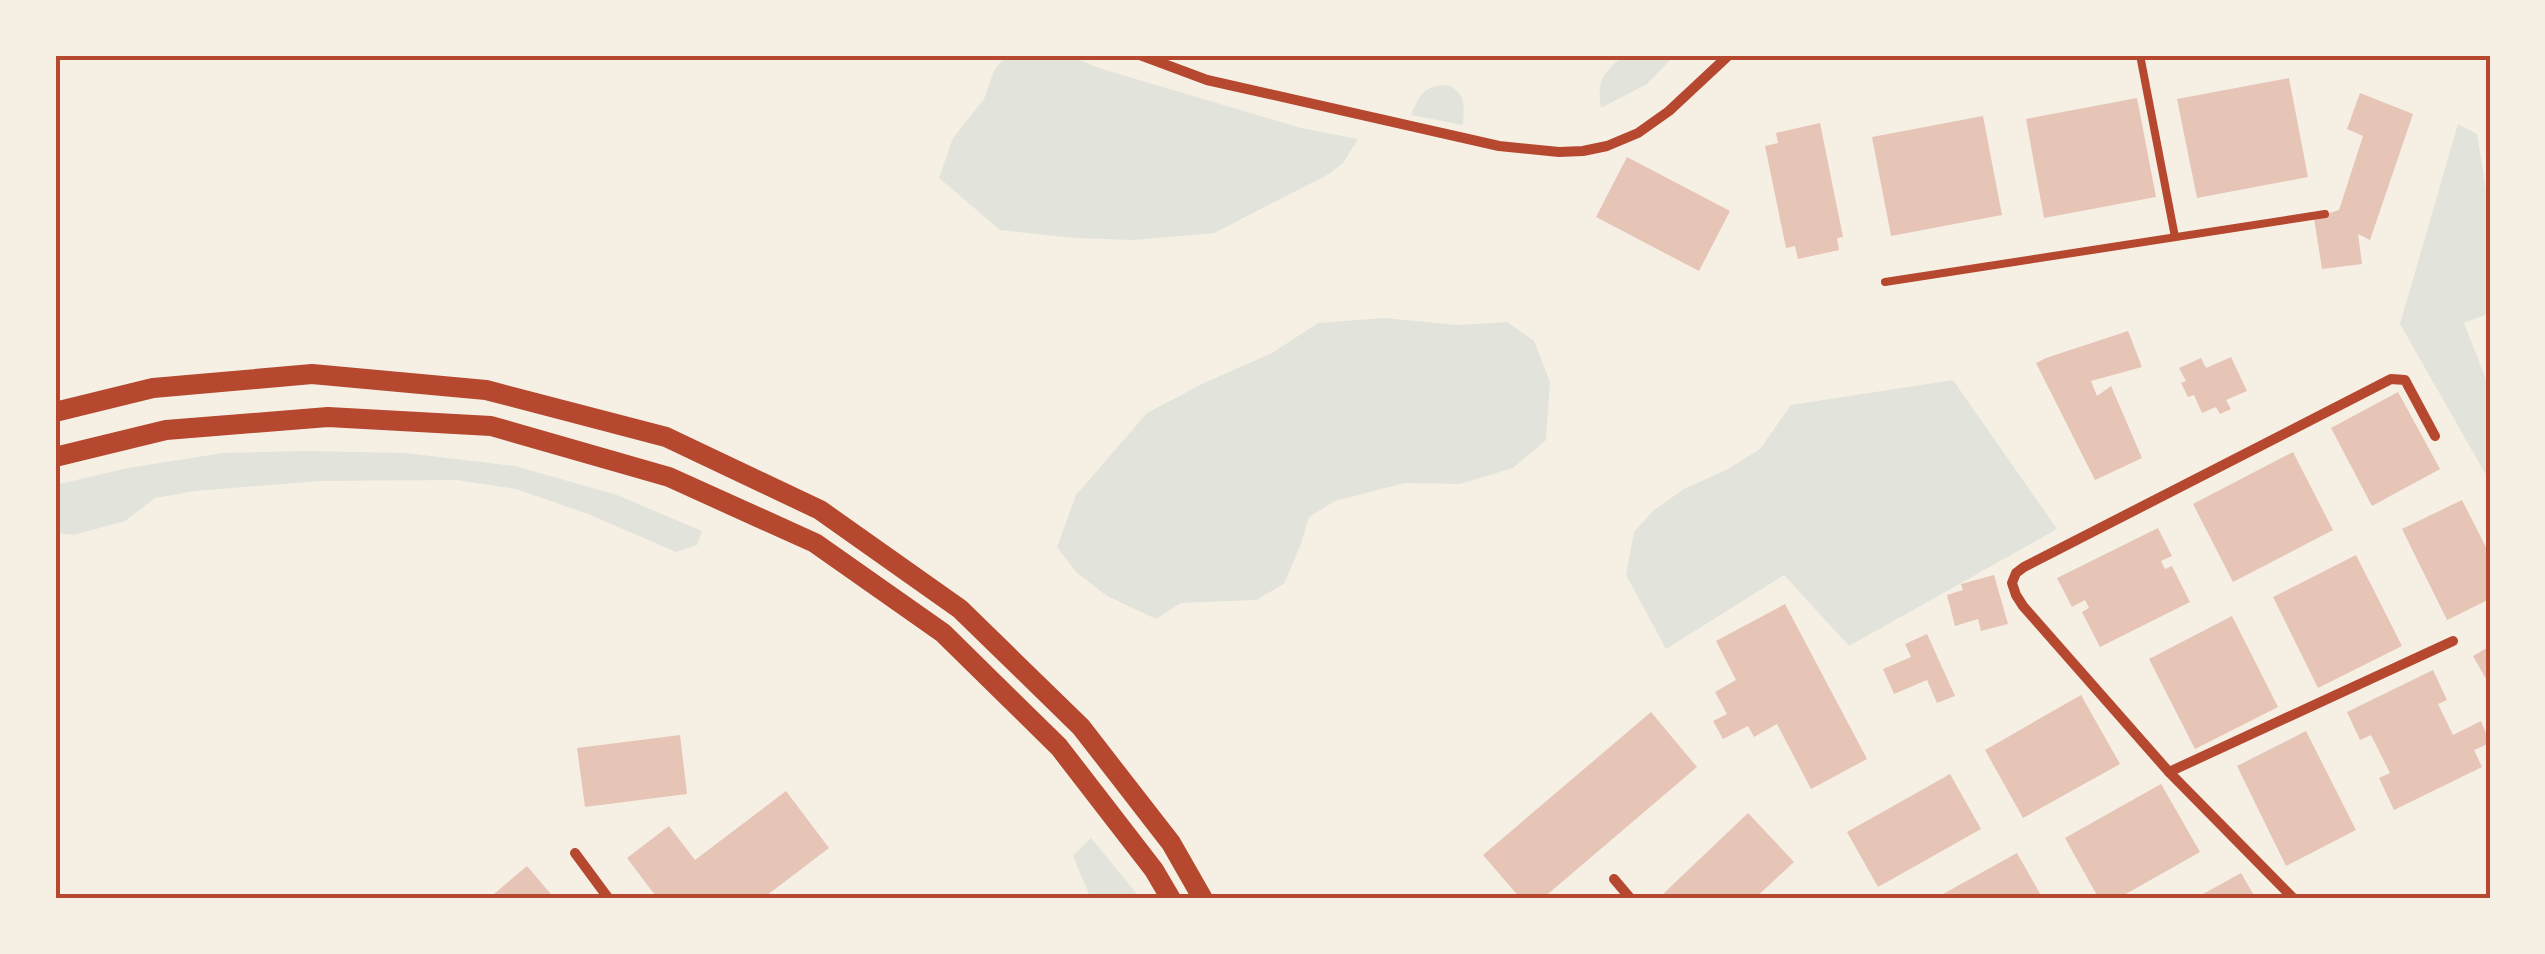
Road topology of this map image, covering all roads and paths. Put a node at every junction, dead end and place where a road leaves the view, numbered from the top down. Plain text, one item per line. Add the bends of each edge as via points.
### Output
1 (1140, 55) edge
2 (1729, 55) edge
3 (2140, 55) edge
4 (2326, 214) dead end
5 (2175, 237) junction
6 (1885, 282) dead end
7 (55, 412) edge
8 (2434, 436) dead end
9 (55, 458) edge
10 (2454, 641) dead end
11 (2169, 772) junction
12 (575, 854) dead end
13 (1614, 879) dead end
14 (608, 899) edge
15 (1172, 899) edge
16 (1203, 899) edge
17 (1631, 899) edge
18 (2294, 899) edge

1 - 2 street via 1207,80 1499,146 1558,152 1638,134
3 - 5 lane
4 - 5 lane
5 - 6 lane
7 - 16 main road via 153,388 312,374 486,390 666,437 820,510 960,609 1081,728 1171,843
8 - 11 street via 2405,380 2391,380 2016,572 2012,583 2023,606
9 - 15 main road via 166,430 328,417 491,426 669,477 815,543 943,634 1059,746
10 - 11 street
11 - 18 street
12 - 14 street
13 - 17 street

